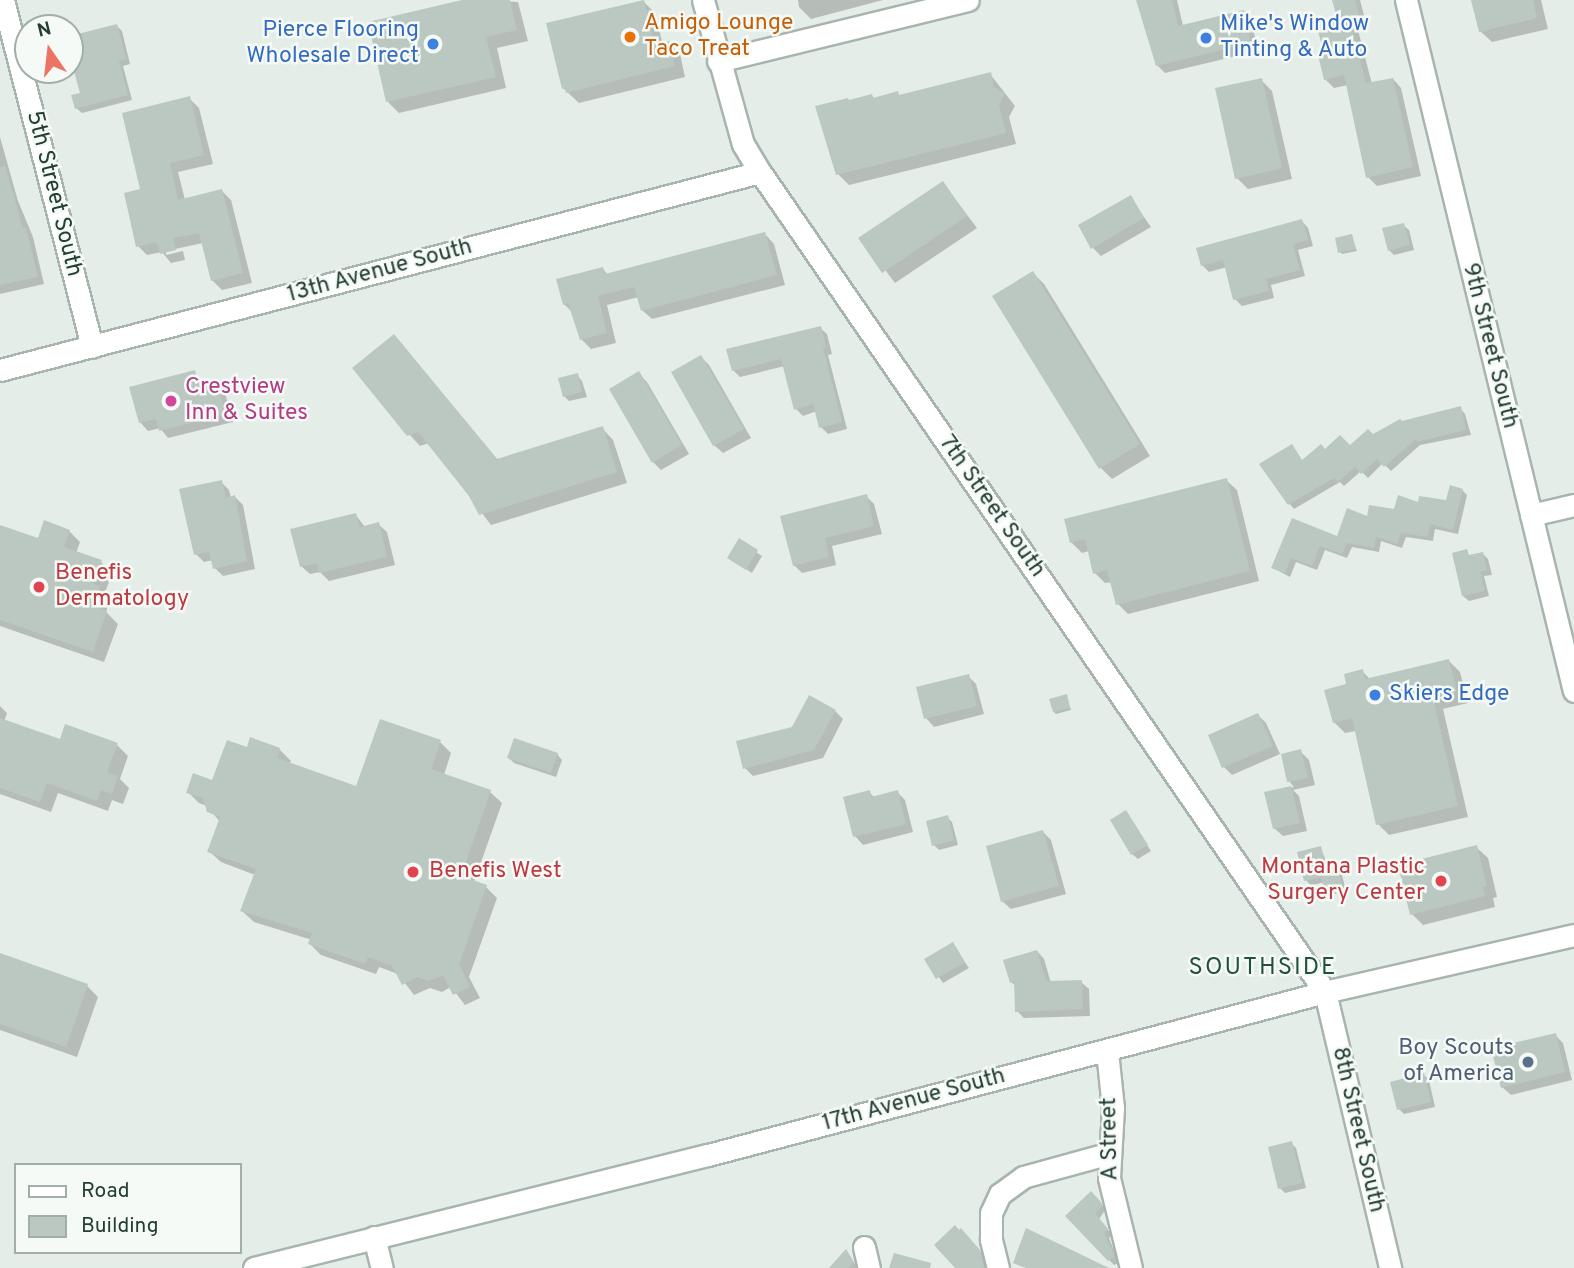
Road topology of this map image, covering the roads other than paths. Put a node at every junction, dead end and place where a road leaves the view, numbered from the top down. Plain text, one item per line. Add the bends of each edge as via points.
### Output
1 (703, 0) edge
2 (968, 0) edge
3 (1406, 0) edge
4 (2, 1) edge
5 (718, 61) junction
6 (760, 172) junction
7 (92, 347) junction
8 (0, 370) edge
9 (1574, 505) edge
10 (1531, 515) junction
11 (1574, 691) edge
12 (1574, 935) edge
13 (1325, 992) junction
14 (1107, 1051) junction
15 (1110, 1153) junction
16 (374, 1237) junction
17 (864, 1247) dead end
18 (254, 1268) edge
19 (382, 1268) edge
20 (869, 1268) edge
21 (999, 1268) edge
22 (1131, 1268) edge
23 (1390, 1268) edge

1 - 5 street, 7th Street South
2 - 5 street
3 - 10 street, 9th Street South
4 - 7 street, 5th Street South
5 - 6 street, 7th Street South via 743,144
6 - 7 street, 13th Avenue South
6 - 13 street, 7th Street South
7 - 8 street, 13th Avenue South
9 - 10 street
10 - 11 street, 9th Street South
12 - 13 street, 17th Avenue South
13 - 14 street, 17th Avenue South
13 - 23 street, 8th Street South
14 - 15 street, A Street via 1113,1108
14 - 16 street, 17th Avenue South
15 - 21 street via 1023,1177 1000,1194 990,1213
15 - 22 street, A Street via 1109,1178
16 - 18 street, 17th Avenue South
16 - 19 street
17 - 20 street

